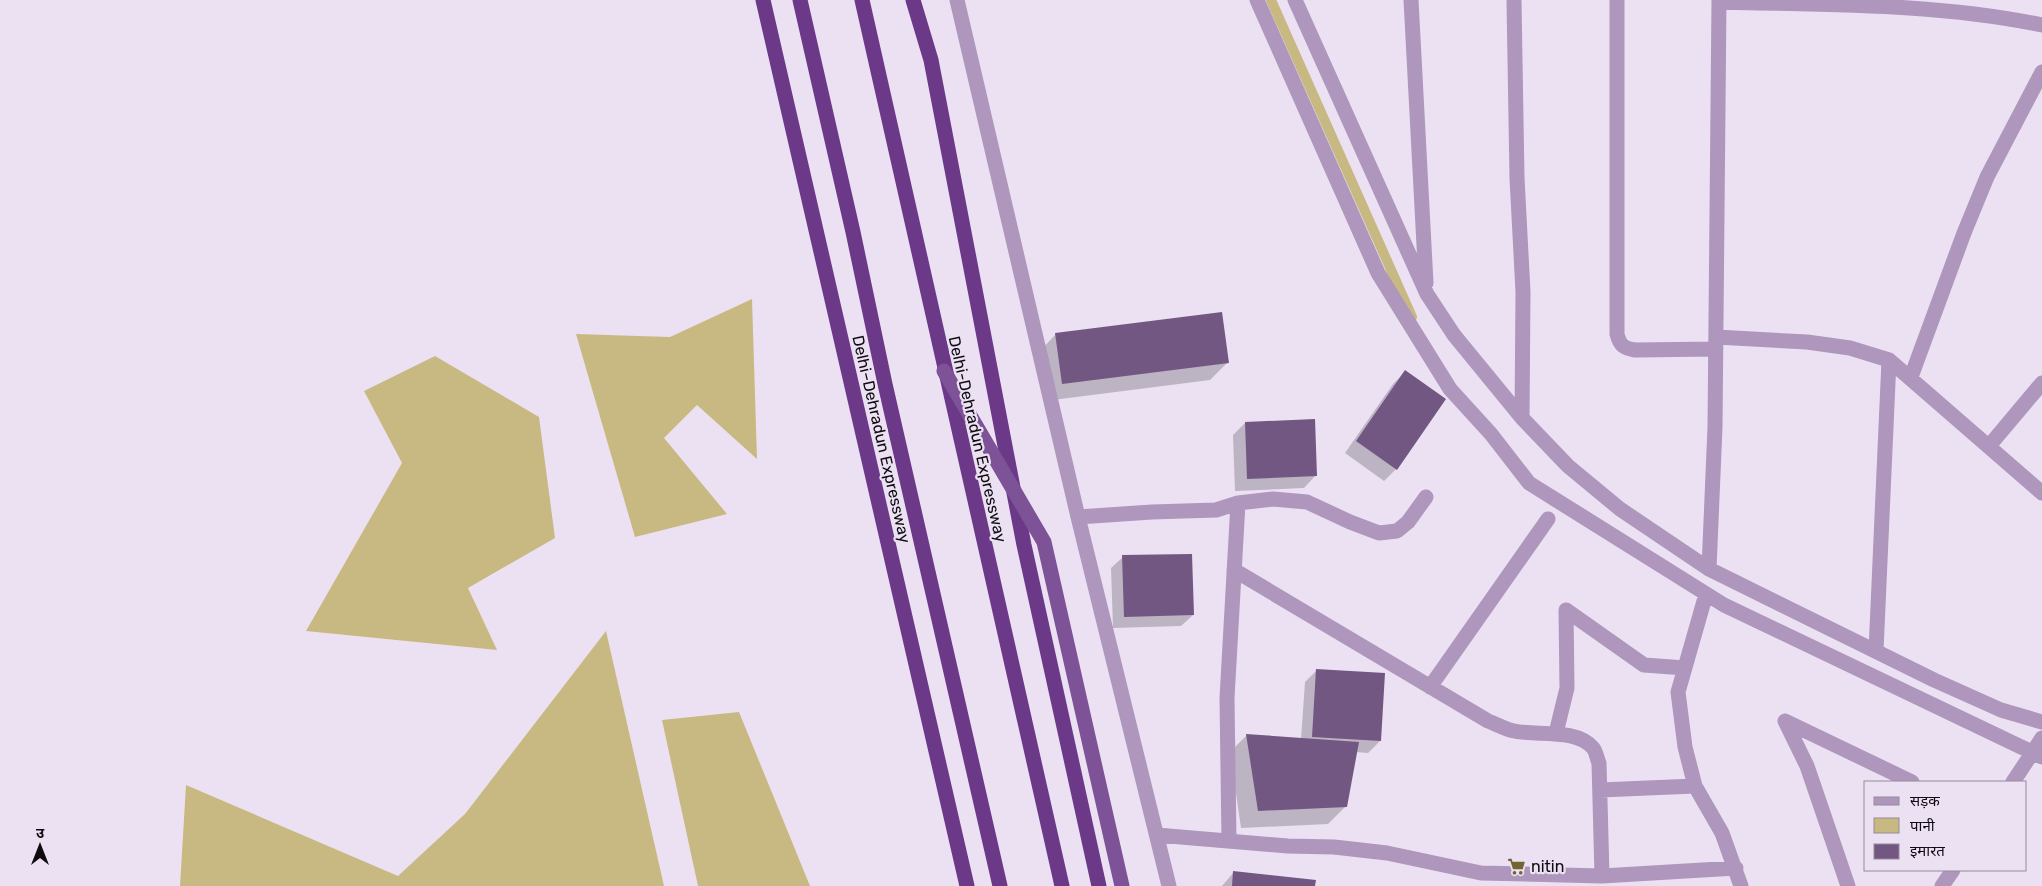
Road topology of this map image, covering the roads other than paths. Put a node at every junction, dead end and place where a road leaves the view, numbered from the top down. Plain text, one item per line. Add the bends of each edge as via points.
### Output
1 (762, 0) edge
2 (800, 0) edge
3 (862, 0) edge
4 (913, 0) edge
5 (957, 0) edge
6 (1257, 0) edge
7 (1295, 0) edge
8 (1411, 0) edge
9 (1514, 0) edge
10 (1617, 0) edge
11 (1719, 1) edge
12 (1829, 2) edge
13 (2042, 25) edge
14 (2042, 72) edge
15 (1427, 294) junction
16 (1716, 343) junction
17 (1889, 360) junction
18 (944, 371) junction
19 (1911, 378) junction
20 (2042, 383) edge
21 (1522, 418) junction
22 (1989, 446) junction
23 (2042, 493) edge
24 (1426, 497) dead end
25 (1238, 503) junction
26 (1078, 517) junction
27 (1548, 519) dead end
28 (1709, 569) junction
29 (1234, 570) junction
30 (1705, 594) junction
31 (1876, 651) junction
32 (1684, 668) junction
33 (1430, 687) junction
34 (2042, 722) edge
35 (1556, 733) junction
36 (2042, 738) edge
37 (2037, 755) edge
38 (1910, 781) edge
39 (2014, 781) edge
40 (1695, 786) junction
41 (1600, 790) junction
42 (1157, 835) junction
43 (1229, 840) junction
44 (1736, 868) junction
45 (1952, 871) edge
46 (1602, 876) junction
47 (1481, 879) edge
48 (967, 886) edge
49 (1000, 886) edge
50 (1062, 886) edge
51 (1099, 886) edge
52 (1122, 886) edge
53 (1169, 886) edge
54 (1741, 886) edge
55 (1848, 886) edge
56 (1942, 886) edge

1 - 48 highway, Delhi–Dehradun Expressway
2 - 49 highway
3 - 18 highway, Delhi-Dehradun Expressway
4 - 51 highway via 931,60 1024,545
5 - 26 street
6 - 30 street via 1378,274 1450,389 1529,483
7 - 15 street
8 - 15 street
9 - 21 street via 1523,292
10 - 16 street via 1619,343 1624,348 1635,350
11 - 12 street
11 - 16 street
12 - 13 street via 1950,11
14 - 19 street via 1987,177
15 - 21 street via 1454,335
16 - 17 street via 1807,342 1850,348
16 - 28 street
17 - 19 street
17 - 31 street
18 - 50 highway, Delhi-Dehradun Expressway, bridge
18 - 52 main road, bridge via 1044,542
19 - 22 street
20 - 22 street
21 - 28 street via 1568,466 1620,509
22 - 23 street
24 - 25 street via 1408,522 1397,531 1379,533 1307,502 1273,499
25 - 26 street via 1216,510
25 - 29 street
26 - 42 street
27 - 33 street
28 - 31 street
29 - 33 street
29 - 43 street via 1227,698
30 - 32 street
30 - 37 street
31 - 34 street via 2001,710
32 - 35 street via 1644,665 1566,610 1567,688
32 - 40 street via 1678,692 1685,746
33 - 35 street via 1488,721 1514,731
35 - 41 street via 1578,738 1594,748 1599,763
36 - 37 street
37 - 39 street
38 - 55 street via 1785,721 1807,766
40 - 41 street
40 - 44 street via 1722,833
41 - 46 street
42 - 43 street
42 - 53 street
43 - 47 street via 1387,853
44 - 46 street
44 - 54 street
45 - 56 street
46 - 47 street

